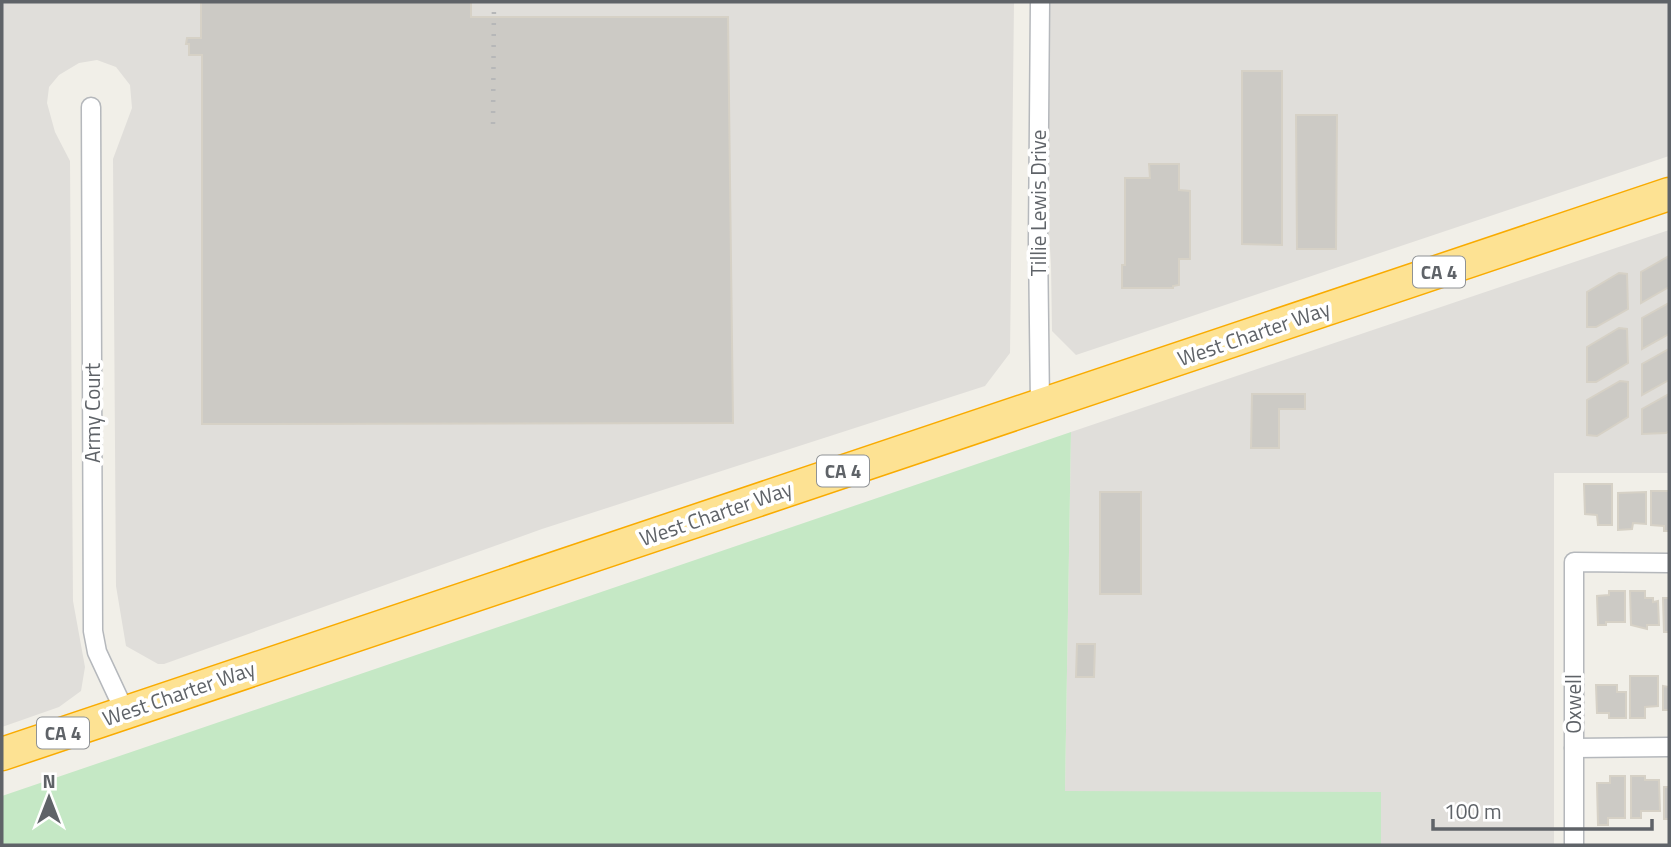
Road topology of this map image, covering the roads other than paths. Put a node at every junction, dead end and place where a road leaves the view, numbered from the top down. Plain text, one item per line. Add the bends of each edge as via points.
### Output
1 (1040, 2) edge
2 (91, 107) dead end
3 (1669, 194) edge
4 (1040, 405) junction
5 (1669, 562) edge
6 (125, 712) junction
7 (1669, 747) edge
8 (1574, 748) junction
9 (2, 754) edge
10 (1574, 845) edge

1 - 4 street, Tillie Lewis Drive
2 - 6 street, Army Court via 93,631 97,652
3 - 4 highway, West Charter Way / CA 4
4 - 6 highway, West Charter Way / CA 4
5 - 8 street, Oxwell via 1574,562
6 - 9 highway, West Charter Way / CA 4
7 - 8 street
8 - 10 street, Oxwell

